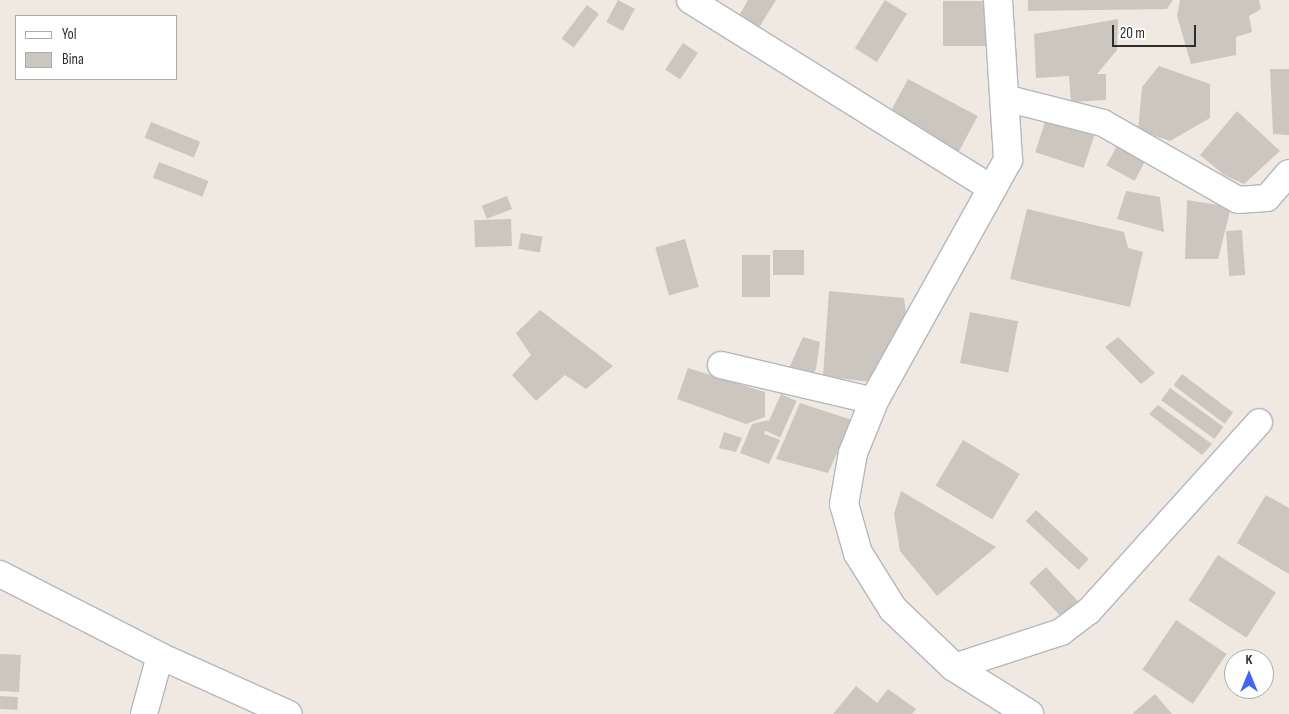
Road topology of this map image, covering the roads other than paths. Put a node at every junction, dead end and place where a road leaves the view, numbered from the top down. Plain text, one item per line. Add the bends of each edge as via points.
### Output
1 (690, 0) edge
2 (998, 0) edge
3 (1005, 98) junction
4 (1289, 173) edge
5 (993, 189) junction
6 (721, 365) dead end
7 (874, 401) junction
8 (1259, 422) dead end
9 (0, 574) edge
10 (160, 656) junction
11 (954, 667) junction
12 (144, 714) edge
13 (289, 714) edge
14 (1029, 714) edge

1 - 5 street
2 - 3 street
3 - 4 street via 1103,124 1238,200 1266,198
3 - 5 street via 1008,160
5 - 7 street
6 - 7 street
7 - 11 street via 854,453 846,512 858,553 893,609
8 - 11 street via 1089,611 1061,632
9 - 10 street
10 - 12 street
10 - 13 street
11 - 14 street

